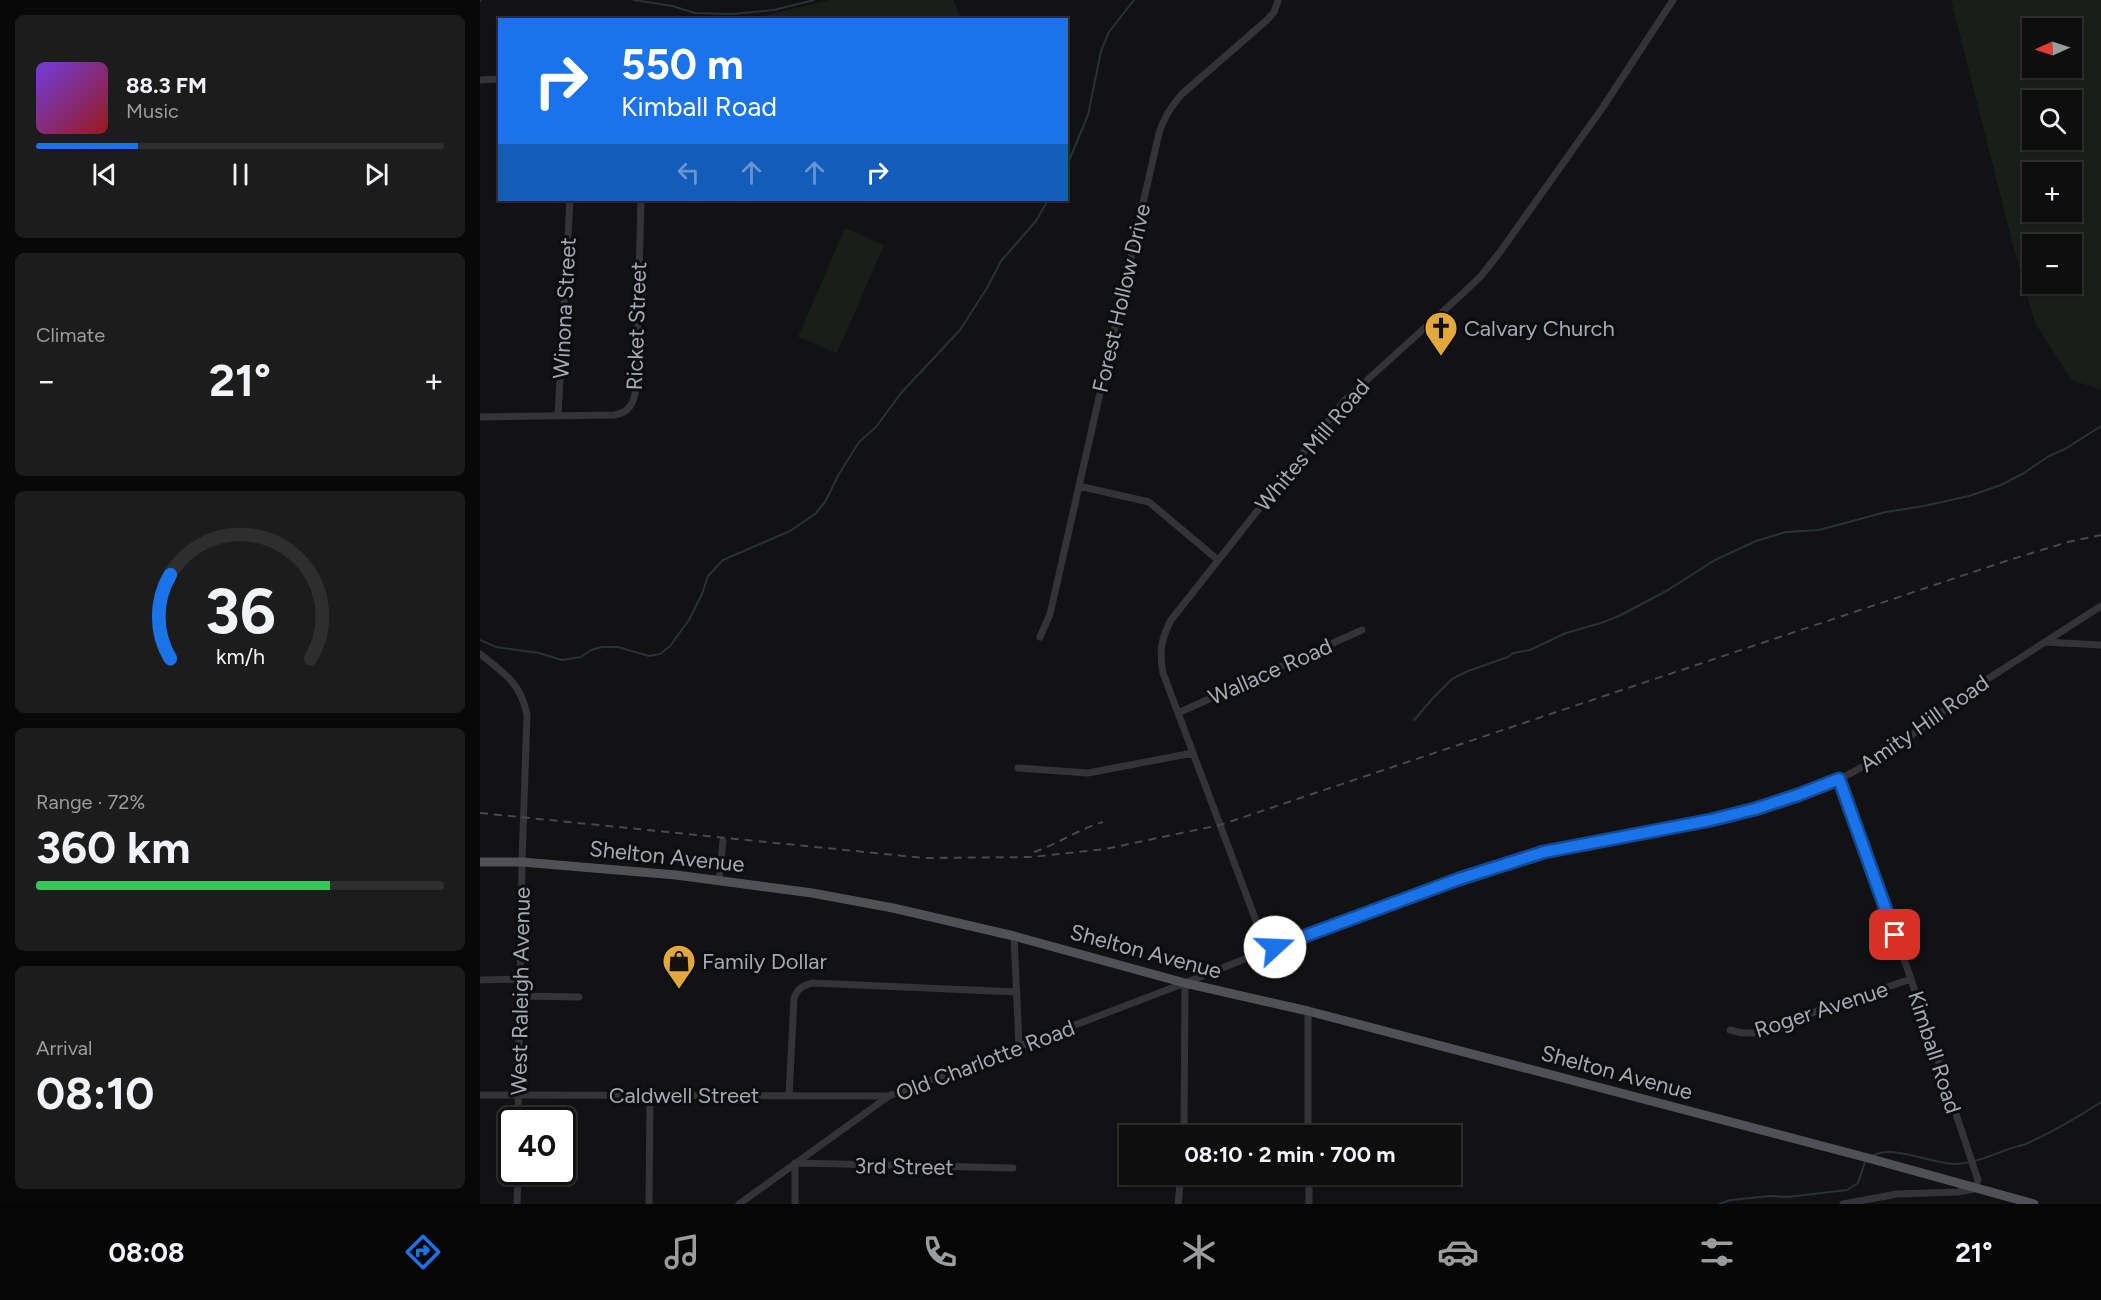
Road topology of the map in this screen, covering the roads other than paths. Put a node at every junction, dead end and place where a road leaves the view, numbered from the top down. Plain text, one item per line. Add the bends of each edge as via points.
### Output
1 (1673, 0) edge
2 (1278, 2) dead end
3 (480, 80) edge
4 (498, 80) edge
5 (570, 201) edge
6 (640, 201) edge
7 (558, 416) junction
8 (480, 417) edge
9 (1079, 486) junction
10 (1218, 560) junction
11 (2101, 606) edge
12 (1362, 630) dead end
13 (1040, 637) dead end
14 (2045, 642) junction
15 (2101, 645) edge
16 (481, 657) edge
17 (1178, 713) junction
18 (1193, 753) junction
19 (1018, 768) dead end
20 (1839, 779) junction
21 (723, 841) dead end
22 (480, 862) edge
23 (522, 862) junction
24 (719, 880) junction
25 (1014, 936) junction
26 (1267, 950) junction
27 (520, 979) junction
28 (1911, 979) junction
29 (480, 980) edge
30 (1185, 983) junction
31 (1017, 992) junction
32 (520, 996) junction
33 (579, 997) dead end
34 (1308, 1011) junction
35 (1730, 1029) dead end
36 (1019, 1046) junction
37 (480, 1095) edge
38 (519, 1095) junction
39 (650, 1095) junction
40 (789, 1096) junction
41 (889, 1096) junction
42 (519, 1107) edge
43 (1184, 1125) edge
44 (1308, 1125) edge
45 (795, 1163) junction
46 (1013, 1168) dead end
47 (518, 1185) edge
48 (1180, 1185) edge
49 (1308, 1185) edge
50 (1974, 1189) junction
51 (517, 1204) edge
52 (649, 1204) edge
53 (739, 1204) edge
54 (795, 1204) edge
55 (1178, 1204) edge
56 (1309, 1204) edge
57 (1843, 1204) edge
58 (2034, 1204) edge

1 - 10 street, Whites Mill Road via 1603,107 1494,260 1345,400
2 - 9 street, Forest Hollow Drive via 1267,20 1182,94 1164,118
3 - 4 street
5 - 7 street, Winona Street
6 - 7 street, Ricket Street via 636,388 632,404 622,414
7 - 8 street, Ricket Street
9 - 10 street via 1149,502
9 - 13 street, Forest Hollow Drive via 1050,614
10 - 17 street, Whites Mill Road via 1162,636 1163,673
11 - 14 street, Amity Hill Road
12 - 17 street, Wallace Road
14 - 15 street
14 - 20 street, Amity Hill Road via 1972,689 1896,747
16 - 23 street, West Raleigh Avenue via 506,674 524,700 527,715
17 - 18 street, Whites Mill Road
18 - 19 street via 1088,773
18 - 26 street, Whites Mill Road
20 - 26 street, Amity Hill Road via 1711,820 1544,852
20 - 28 street, Kimball Road
21 - 24 street
22 - 23 main road, Shelton Avenue
23 - 24 main road, Shelton Avenue
23 - 27 street, West Raleigh Avenue
24 - 25 main road, Shelton Avenue via 893,908
25 - 30 main road, Shelton Avenue
25 - 31 street
26 - 30 street, Amity Hill Road
27 - 29 street
27 - 32 street, West Raleigh Avenue
28 - 35 street, Roger Avenue via 1754,1033
28 - 50 street, Kimball Road via 1978,1180
30 - 34 main road, Shelton Avenue
30 - 36 street, Old Charlotte Road
30 - 43 street
31 - 36 street
31 - 40 street via 804,985 794,998
32 - 33 street
32 - 38 street, West Raleigh Avenue
34 - 44 street
34 - 50 main road, Shelton Avenue
36 - 41 street, Old Charlotte Road
37 - 38 street, Caldwell Street
38 - 39 street, Caldwell Street
38 - 42 street, West Raleigh Avenue
39 - 40 street, Caldwell Street
39 - 52 street
40 - 41 street, Caldwell Street
41 - 45 street, Old Charlotte Road
45 - 46 street, 3rd Street
45 - 53 street, Old Charlotte Road
45 - 54 street
47 - 51 street
48 - 55 street
49 - 56 street
50 - 57 street via 1897,1194
50 - 58 main road, Shelton Avenue

